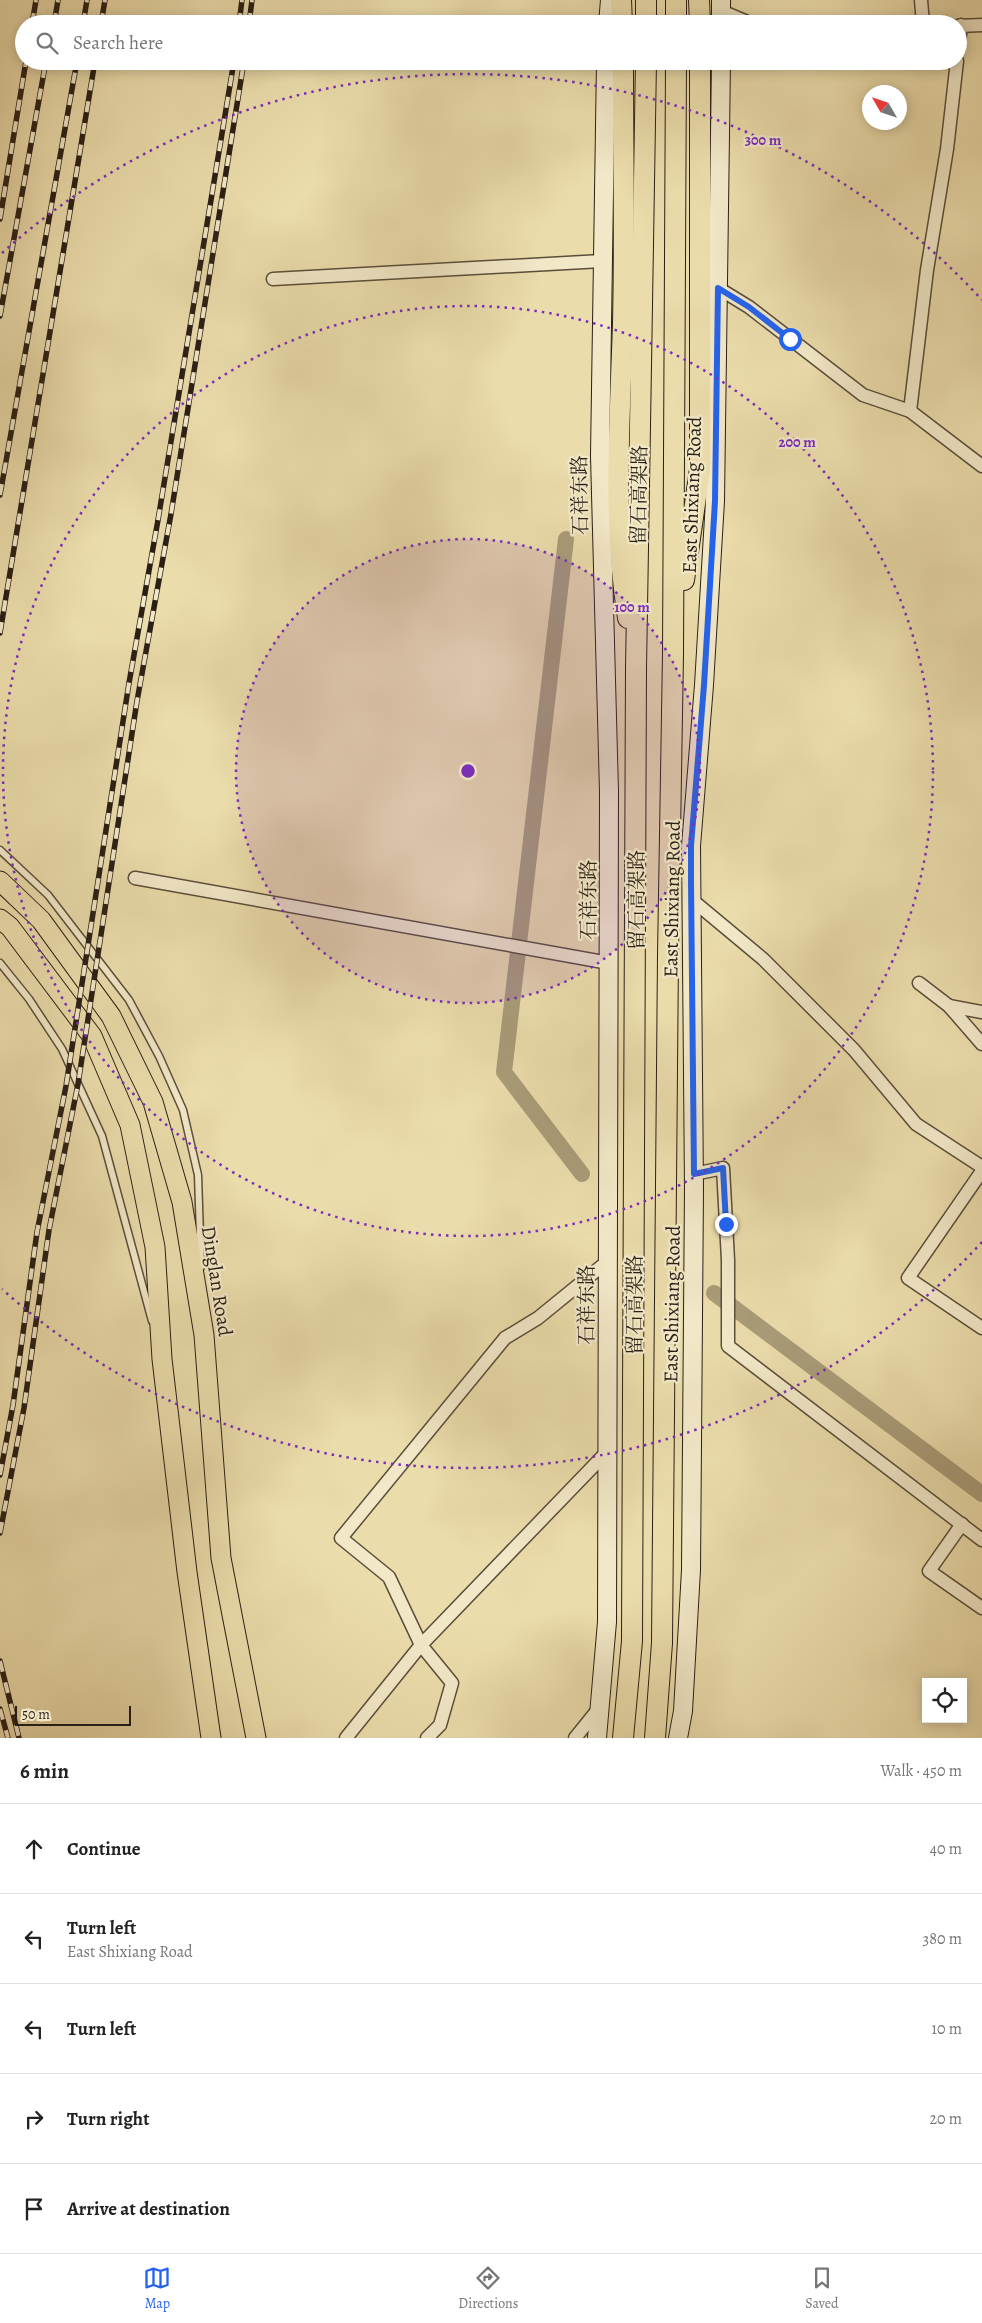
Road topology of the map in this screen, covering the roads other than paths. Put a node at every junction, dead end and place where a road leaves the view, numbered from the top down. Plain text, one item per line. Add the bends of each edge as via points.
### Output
1 (610, 0) edge
2 (621, 0) edge
3 (646, 0) edge
4 (676, 0) edge
5 (700, 0) edge
6 (921, 0) edge
7 (609, 15) edge
8 (622, 15) edge
9 (646, 15) edge
10 (676, 15) edge
11 (700, 15) edge
12 (922, 15) edge
13 (982, 24) edge
14 (967, 25) edge
15 (606, 70) edge
16 (623, 70) edge
17 (646, 70) edge
18 (676, 70) edge
19 (700, 70) edge
20 (721, 70) edge
21 (956, 70) edge
22 (602, 261) junction
23 (273, 279) dead end
24 (718, 288) junction
25 (910, 411) junction
26 (982, 466) edge
27 (674, 654) junction
28 (636, 669) junction
29 (0, 850) edge
30 (135, 878) dead end
31 (0, 881) edge
32 (691, 899) junction
33 (0, 919) edge
34 (0, 963) edge
35 (609, 963) junction
36 (920, 983) dead end
37 (949, 1006) junction
38 (982, 1012) edge
39 (982, 1044) edge
40 (982, 1167) edge
41 (982, 1171) edge
42 (694, 1174) junction
43 (608, 1261) junction
44 (982, 1328) edge
45 (204, 1335) junction
46 (162, 1359) junction
47 (607, 1452) junction
48 (962, 1524) junction
49 (982, 1540) edge
50 (982, 1608) edge
51 (421, 1645) junction
52 (602, 1705) junction
53 (211, 1738) edge
54 (256, 1738) edge
55 (346, 1738) edge
56 (427, 1738) edge
57 (574, 1738) edge
58 (597, 1738) edge
59 (623, 1738) edge
60 (655, 1738) edge
61 (678, 1738) edge

1 - 7 main road
2 - 8 highway
3 - 9 highway
4 - 10 highway
5 - 11 highway
6 - 12 street
13 - 14 street
15 - 22 main road, 石祥东路
16 - 28 highway via 621,574
17 - 28 highway, 留石高架路
18 - 27 highway, 留石高架路
19 - 27 highway via 700,469
20 - 24 main road, East Shixiang Road
21 - 25 street
22 - 23 street
22 - 35 main road, 石祥东路 via 600,456 609,792
24 - 25 street via 749,307 863,395
24 - 32 main road, East Shixiang Road via 715,501 691,846
25 - 26 street
27 - 60 highway, 留石高架路 via 662,1643
28 - 59 highway, 留石高架路 via 632,1641
29 - 45 lane via 48,894 129,1000 183,1110 198,1175
30 - 35 street
31 - 45 main road, Dinglan Road via 41,920 112,1016 153,1102 182,1202
32 - 40 street via 762,959 854,1050 916,1124
32 - 42 main road, East Shixiang Road
33 - 46 main road via 10,927 92,1036 130,1126 155,1247
34 - 46 lane via 62,1049 102,1136
35 - 43 main road, 石祥东路
36 - 37 street
37 - 38 street
37 - 39 street
41 - 44 street via 908,1278
42 - 48 street via 723,1168 728,1346
42 - 61 main road, East Shixiang Road via 691,1570 683,1711
43 - 47 main road, 石祥东路
43 - 51 street via 538,1318 505,1338 340,1538 390,1577
45 - 54 main road, Dinglan Road via 221,1558
46 - 53 main road via 187,1572
47 - 51 street
47 - 52 main road, 石祥东路 via 607,1622
48 - 49 street
48 - 50 street via 930,1571
51 - 55 street
51 - 56 street via 452,1683 440,1724
52 - 57 street
52 - 58 main road, 石祥东路

